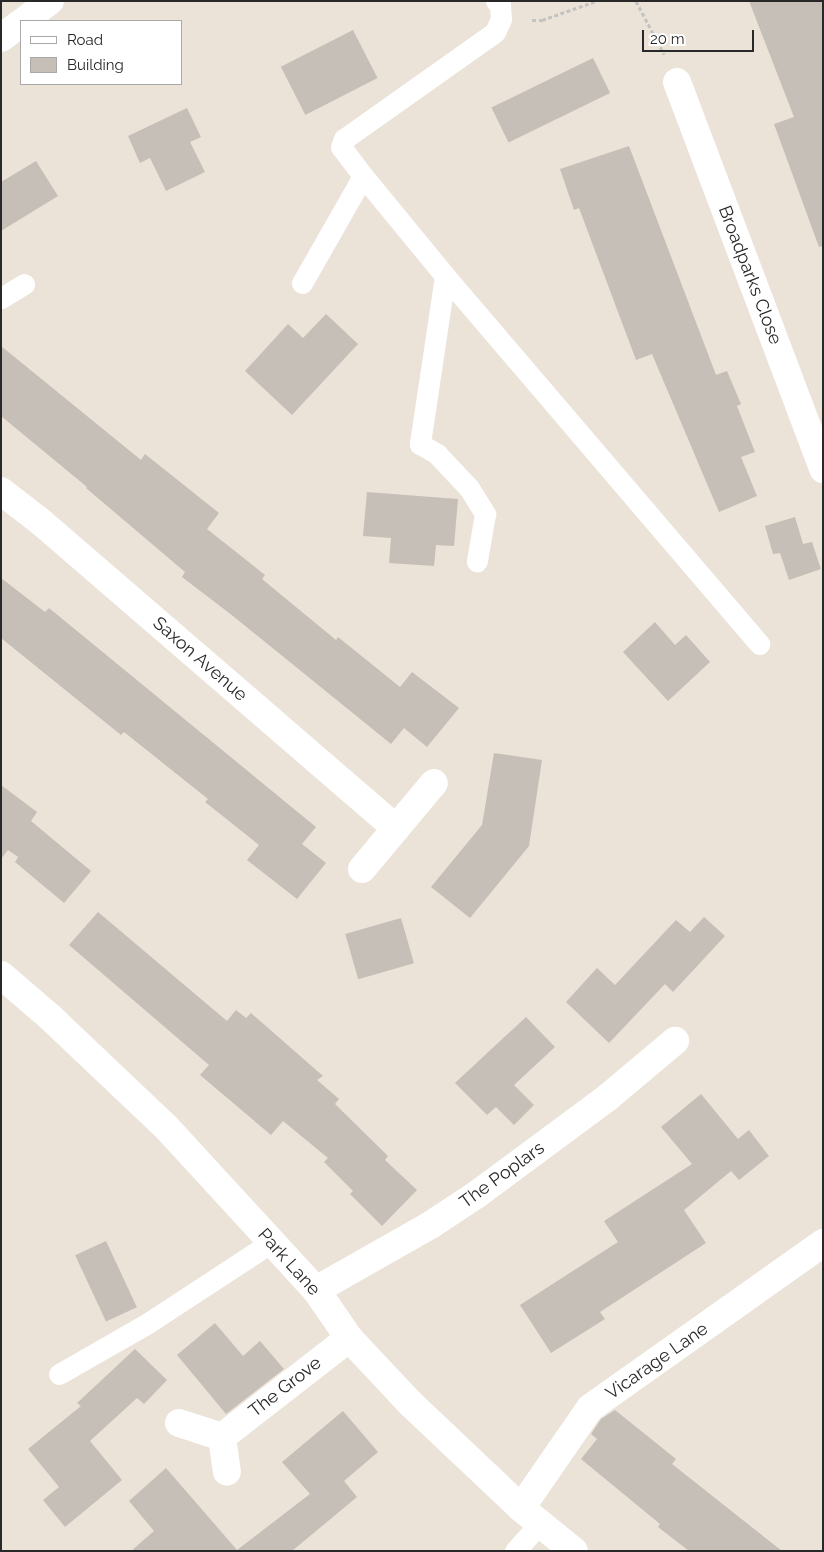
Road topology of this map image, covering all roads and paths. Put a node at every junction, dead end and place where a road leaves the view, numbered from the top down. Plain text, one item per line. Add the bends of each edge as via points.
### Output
1 (50, 1) edge
2 (596, 1) edge
3 (636, 1) edge
4 (498, 10) edge
5 (26, 20) edge
6 (20, 24) edge
7 (1, 38) edge
8 (677, 82) joint
9 (363, 176) junction
10 (445, 276) junction
11 (302, 283) dead end
12 (24, 284) dead end
13 (1, 298) edge
14 (823, 469) edge
15 (1, 492) edge
16 (477, 561) dead end
17 (759, 644) dead end
18 (434, 782) dead end
19 (396, 828) junction
20 (362, 869) dead end
21 (1, 975) edge
22 (675, 1041) dead end
23 (272, 1242) junction
24 (823, 1243) edge
25 (316, 1290) junction
26 (349, 1338) junction
27 (59, 1374) dead end
28 (179, 1423) dead end
29 (222, 1437) junction
30 (227, 1472) dead end
31 (530, 1515) junction
32 (515, 1551) edge
33 (574, 1551) edge

1 - 5 street
2 - 4 path via 542,20
3 - 8 path
4 - 9 lane via 495,32 344,140 341,147
6 - 7 street
8 - 14 street, Broadparks Close
9 - 10 lane
9 - 11 lane
10 - 16 lane via 420,444 437,454 469,488 485,514
10 - 17 lane
12 - 13 lane
15 - 19 street, Saxon Avenue via 41,522
18 - 19 street
19 - 20 street
21 - 23 street, Park Lane via 166,1127
22 - 25 street, The Poplars via 607,1098 476,1195
23 - 25 street, Park Lane
23 - 27 lane via 148,1323
24 - 31 street, Vicarage Lane via 590,1408
25 - 26 street, Park Lane
26 - 29 street, The Grove
26 - 31 street, Park Lane via 410,1402
28 - 29 street
29 - 30 street
31 - 32 lane
31 - 33 street, Park Lane

